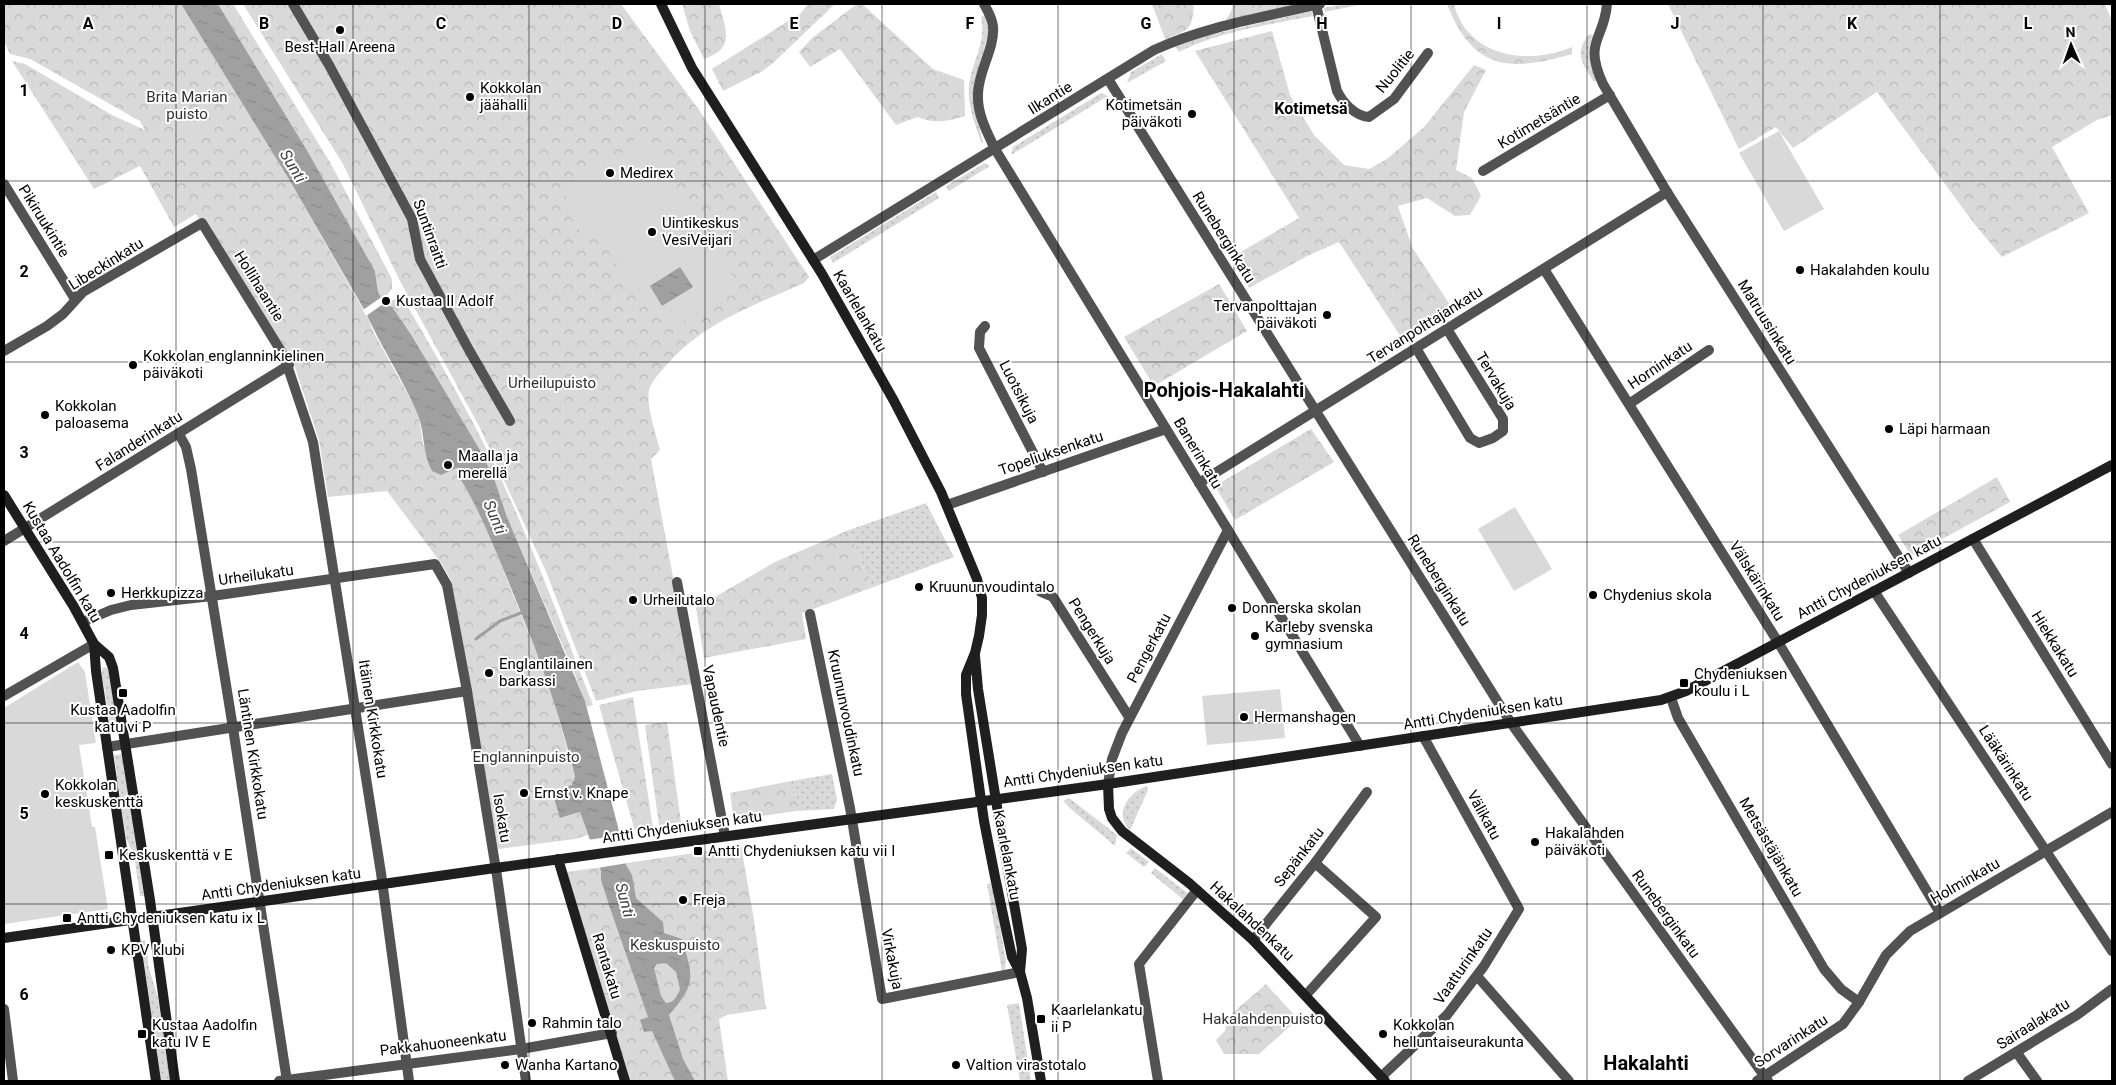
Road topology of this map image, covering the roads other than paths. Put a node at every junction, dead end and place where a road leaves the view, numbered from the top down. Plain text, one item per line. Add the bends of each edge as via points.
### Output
1 (294, 4) edge
2 (661, 4) edge
3 (984, 4) edge
4 (1318, 4) edge
5 (1607, 4) edge
6 (1428, 53) dead end
7 (1108, 79) junction
8 (1610, 95) junction
9 (995, 149) junction
10 (1483, 172) dead end
11 (4, 184) edge
12 (1667, 192) junction
13 (202, 223) joint
14 (813, 260) junction
15 (1544, 269) junction
16 (75, 300) junction
17 (985, 326) dead end
18 (1447, 329) junction
19 (1416, 348) junction
20 (1709, 350) dead end
21 (4, 351) edge
22 (288, 365) junction
23 (1629, 404) junction
24 (1315, 410) junction
25 (510, 421) dead end
26 (1166, 429) junction
27 (179, 434) junction
28 (2112, 465) edge
29 (1043, 472) junction
30 (1199, 483) junction
31 (4, 495) edge
32 (947, 505) junction
33 (25, 528) junction
34 (1228, 530) junction
35 (1973, 539) junction
36 (4, 541) edge
37 (435, 564) joint
38 (1909, 573) junction
39 (335, 579) junction
40 (677, 582) dead end
41 (1874, 591) junction
42 (1041, 592) dead end
43 (212, 596) junction
44 (810, 614) dead end
45 (83, 622) junction
46 (1778, 642) junction
47 (94, 644) junction
48 (975, 653) junction
49 (467, 691) junction
50 (4, 695) edge
51 (1672, 698) junction
52 (356, 708) junction
53 (1129, 717) junction
54 (1511, 723) junction
55 (233, 728) junction
56 (1423, 736) junction
57 (126, 744) junction
58 (1360, 746) junction
59 (107, 747) junction
60 (2112, 764) edge
61 (1108, 784) junction
62 (1367, 792) dead end
63 (996, 799) junction
64 (982, 801) junction
65 (2112, 812) edge
66 (852, 819) junction
67 (725, 836) junction
68 (2046, 851) junction
69 (558, 859) junction
70 (1315, 863) junction
71 (495, 868) junction
72 (383, 885) junction
73 (1197, 890) junction
74 (260, 902) junction
75 (1519, 909) joint
76 (1940, 913) junction
77 (152, 918) junction
78 (133, 920) junction
79 (4, 938) edge
80 (1253, 940) junction
81 (2112, 951) edge
82 (1020, 972) junction
83 (1477, 976) junction
84 (2112, 990) edge
85 (1306, 996) junction
86 (1859, 1002) junction
87 (4, 1009) edge
88 (612, 1033) junction
89 (521, 1048) junction
90 (2018, 1053) junction
91 (406, 1063) junction
92 (1383, 1079) edge
93 (1763, 1079) edge
94 (13, 1081) edge
95 (156, 1081) edge
96 (175, 1081) edge
97 (284, 1081) edge
98 (409, 1081) edge
99 (526, 1081) edge
100 (625, 1081) edge
101 (1041, 1081) edge
102 (1158, 1081) edge
103 (1569, 1081) edge
104 (1968, 1081) edge
105 (2037, 1081) edge

1 - 25 street, Suntinraitti via 412,219 420,259
2 - 14 main road, Kaarlelankatu via 692,68
3 - 9 street, Banerinkatu via 991,19 992,33 978,84 978,103
4 - 6 street, Nuolitie via 1337,91 1340,98 1361,116 1369,117 1394,99
4 - 7 street, Ilkantie via 1176,40
5 - 8 street, Matruusinkatu via 1594,52 1596,68
7 - 9 street, Ilkantie
7 - 24 street, Runeberginkatu
8 - 10 street, Kotimetsäntie
8 - 12 street, Matruusinkatu
9 - 14 street, Ilkantie
9 - 26 street, Banerinkatu
11 - 16 street, Pikiruukintie
12 - 15 street, Tervanpolttajankatu
12 - 38 street, Matruusinkatu
13 - 16 street, Libeckinkatu via 83,292
13 - 22 street, Hollihaantie
14 - 32 main road, Kaarlelankatu via 894,401
15 - 18 street, Tervanpolttajankatu
15 - 23 street, Välskärinkatu
16 - 21 street, Libeckinkatu via 47,326
17 - 29 street, Luotsikuja via 980,332 979,348
18 - 19 street, Tervanpolttajankatu
18 - 19 street, Tervakuja via 1503,419 1503,431 1493,438 1479,443 1470,438
19 - 24 street, Tervanpolttajankatu
20 - 23 street, Horninkatu
22 - 27 street, Falanderinkatu
22 - 39 street, Itäinen Kirkkokatu via 313,442
23 - 46 street, Välskärinkatu
24 - 30 street, Tervanpolttajankatu
24 - 54 street, Runeberginkatu
26 - 29 street, Topeliuksenkatu
26 - 30 street, Banerinkatu
27 - 33 street, Falanderinkatu
27 - 43 street, Läntinen Kirkkokatu via 191,469
28 - 35 main road, Antti Chydeniuksen katu
29 - 32 street, Topeliuksenkatu
30 - 34 street, Banerinkatu
31 - 33 main road, Kustaa Aadolfin katu
32 - 48 main road, Kaarlelankatu via 982,598
33 - 36 street, Falanderinkatu
33 - 45 main road, Kustaa Aadolfin katu
34 - 53 street, Pengerkatu
34 - 58 street, Banerinkatu
35 - 38 main road, Antti Chydeniuksen katu
35 - 60 street, Hiekkakatu
37 - 39 street, Urheilukatu
37 - 49 street, Isokatu via 447,585
38 - 41 main road, Antti Chydeniuksen katu
39 - 43 street, Urheilukatu
39 - 52 street, Itäinen Kirkkokatu
40 - 67 street, Vapaudentie
41 - 46 main road, Antti Chydeniuksen katu
41 - 68 street, Lääkärinkatu
42 - 53 street, Pengerkuja via 1054,597
43 - 45 street, Urheilukatu via 131,605
43 - 55 street, Läntinen Kirkkokatu
44 - 66 street, Kruununvoudinkatu
45 - 47 main road, Kustaa Aadolfin katu
46 - 51 main road, Antti Chydeniuksen katu
46 - 76 street, Välskärinkatu
47 - 50 street
47 - 57 main road, Kustaa Aadolfin katu via 109,657 113,668
47 - 59 main road, Kustaa Aadolfin katu
48 - 63 main road, Kaarlelankatu
48 - 64 main road, Kaarlelankatu via 965,683
49 - 52 street
49 - 71 street, Isokatu
51 - 54 main road, Antti Chydeniuksen katu
51 - 86 street, Metsästäjänkatu via 1678,718 1824,969 1841,989
52 - 55 street
52 - 72 street, Itäinen Kirkkokatu
53 - 61 street, Pengerkatu via 1112,759
54 - 56 main road, Antti Chydeniuksen katu
54 - 93 street, Runeberginkatu
55 - 57 street
55 - 74 street, Läntinen Kirkkokatu
56 - 58 main road, Antti Chydeniuksen katu
56 - 75 street, Välikatu
57 - 59 street
57 - 77 main road, Kustaa Aadolfin katu
58 - 61 main road, Antti Chydeniuksen katu
59 - 78 main road, Kustaa Aadolfin katu
61 - 63 main road, Antti Chydeniuksen katu
61 - 73 main road, Hakalahdenkatu via 1109,809 1117,825
62 - 70 street, Sepänkatu
63 - 64 main road, Antti Chydeniuksen katu
63 - 82 main road, Kaarlelankatu via 1022,949
64 - 66 main road, Antti Chydeniuksen katu
64 - 82 main road, Kaarlelankatu via 1012,957
65 - 68 street, Holminkatu
66 - 67 main road, Antti Chydeniuksen katu
66 - 82 street, Virkakuja via 882,999
67 - 69 main road, Antti Chydeniuksen katu
68 - 76 street, Holminkatu
68 - 81 street, Lääkärinkatu
69 - 71 main road, Antti Chydeniuksen katu
69 - 88 main road, Rantakatu
70 - 80 street, Sepänkatu
70 - 85 street via 1376,917
71 - 72 main road, Antti Chydeniuksen katu
71 - 89 street, Isokatu
72 - 74 main road, Antti Chydeniuksen katu
72 - 91 street, Itäinen Kirkkokatu
73 - 80 main road, Hakalahdenkatu
73 - 102 street via 1139,964
74 - 77 main road, Antti Chydeniuksen katu
74 - 97 street, Läntinen Kirkkokatu
75 - 83 street, Vaatturinkatu
76 - 86 street, Holminkatu via 1905,935 1891,949
77 - 78 main road, Antti Chydeniuksen katu
77 - 96 main road, Kustaa Aadolfin katu
78 - 79 main road, Antti Chydeniuksen katu
78 - 95 main road, Kustaa Aadolfin katu
80 - 85 main road, Hakalahdenkatu
82 - 101 main road, Kaarlelankatu
83 - 92 street, Vaatturinkatu via 1447,1015
83 - 103 street
84 - 90 street, Sairaalakatu
85 - 92 main road, Hakalahdenkatu
86 - 93 street, Sorvarinkatu via 1843,1024
87 - 94 street
88 - 89 street, Pakkahuoneenkatu
88 - 100 main road, Rantakatu
89 - 91 street, Pakkahuoneenkatu
89 - 99 street, Isokatu
90 - 104 street, Sairaalakatu
90 - 105 street
91 - 97 street, Pakkahuoneenkatu
91 - 98 street, Itäinen Kirkkokatu

